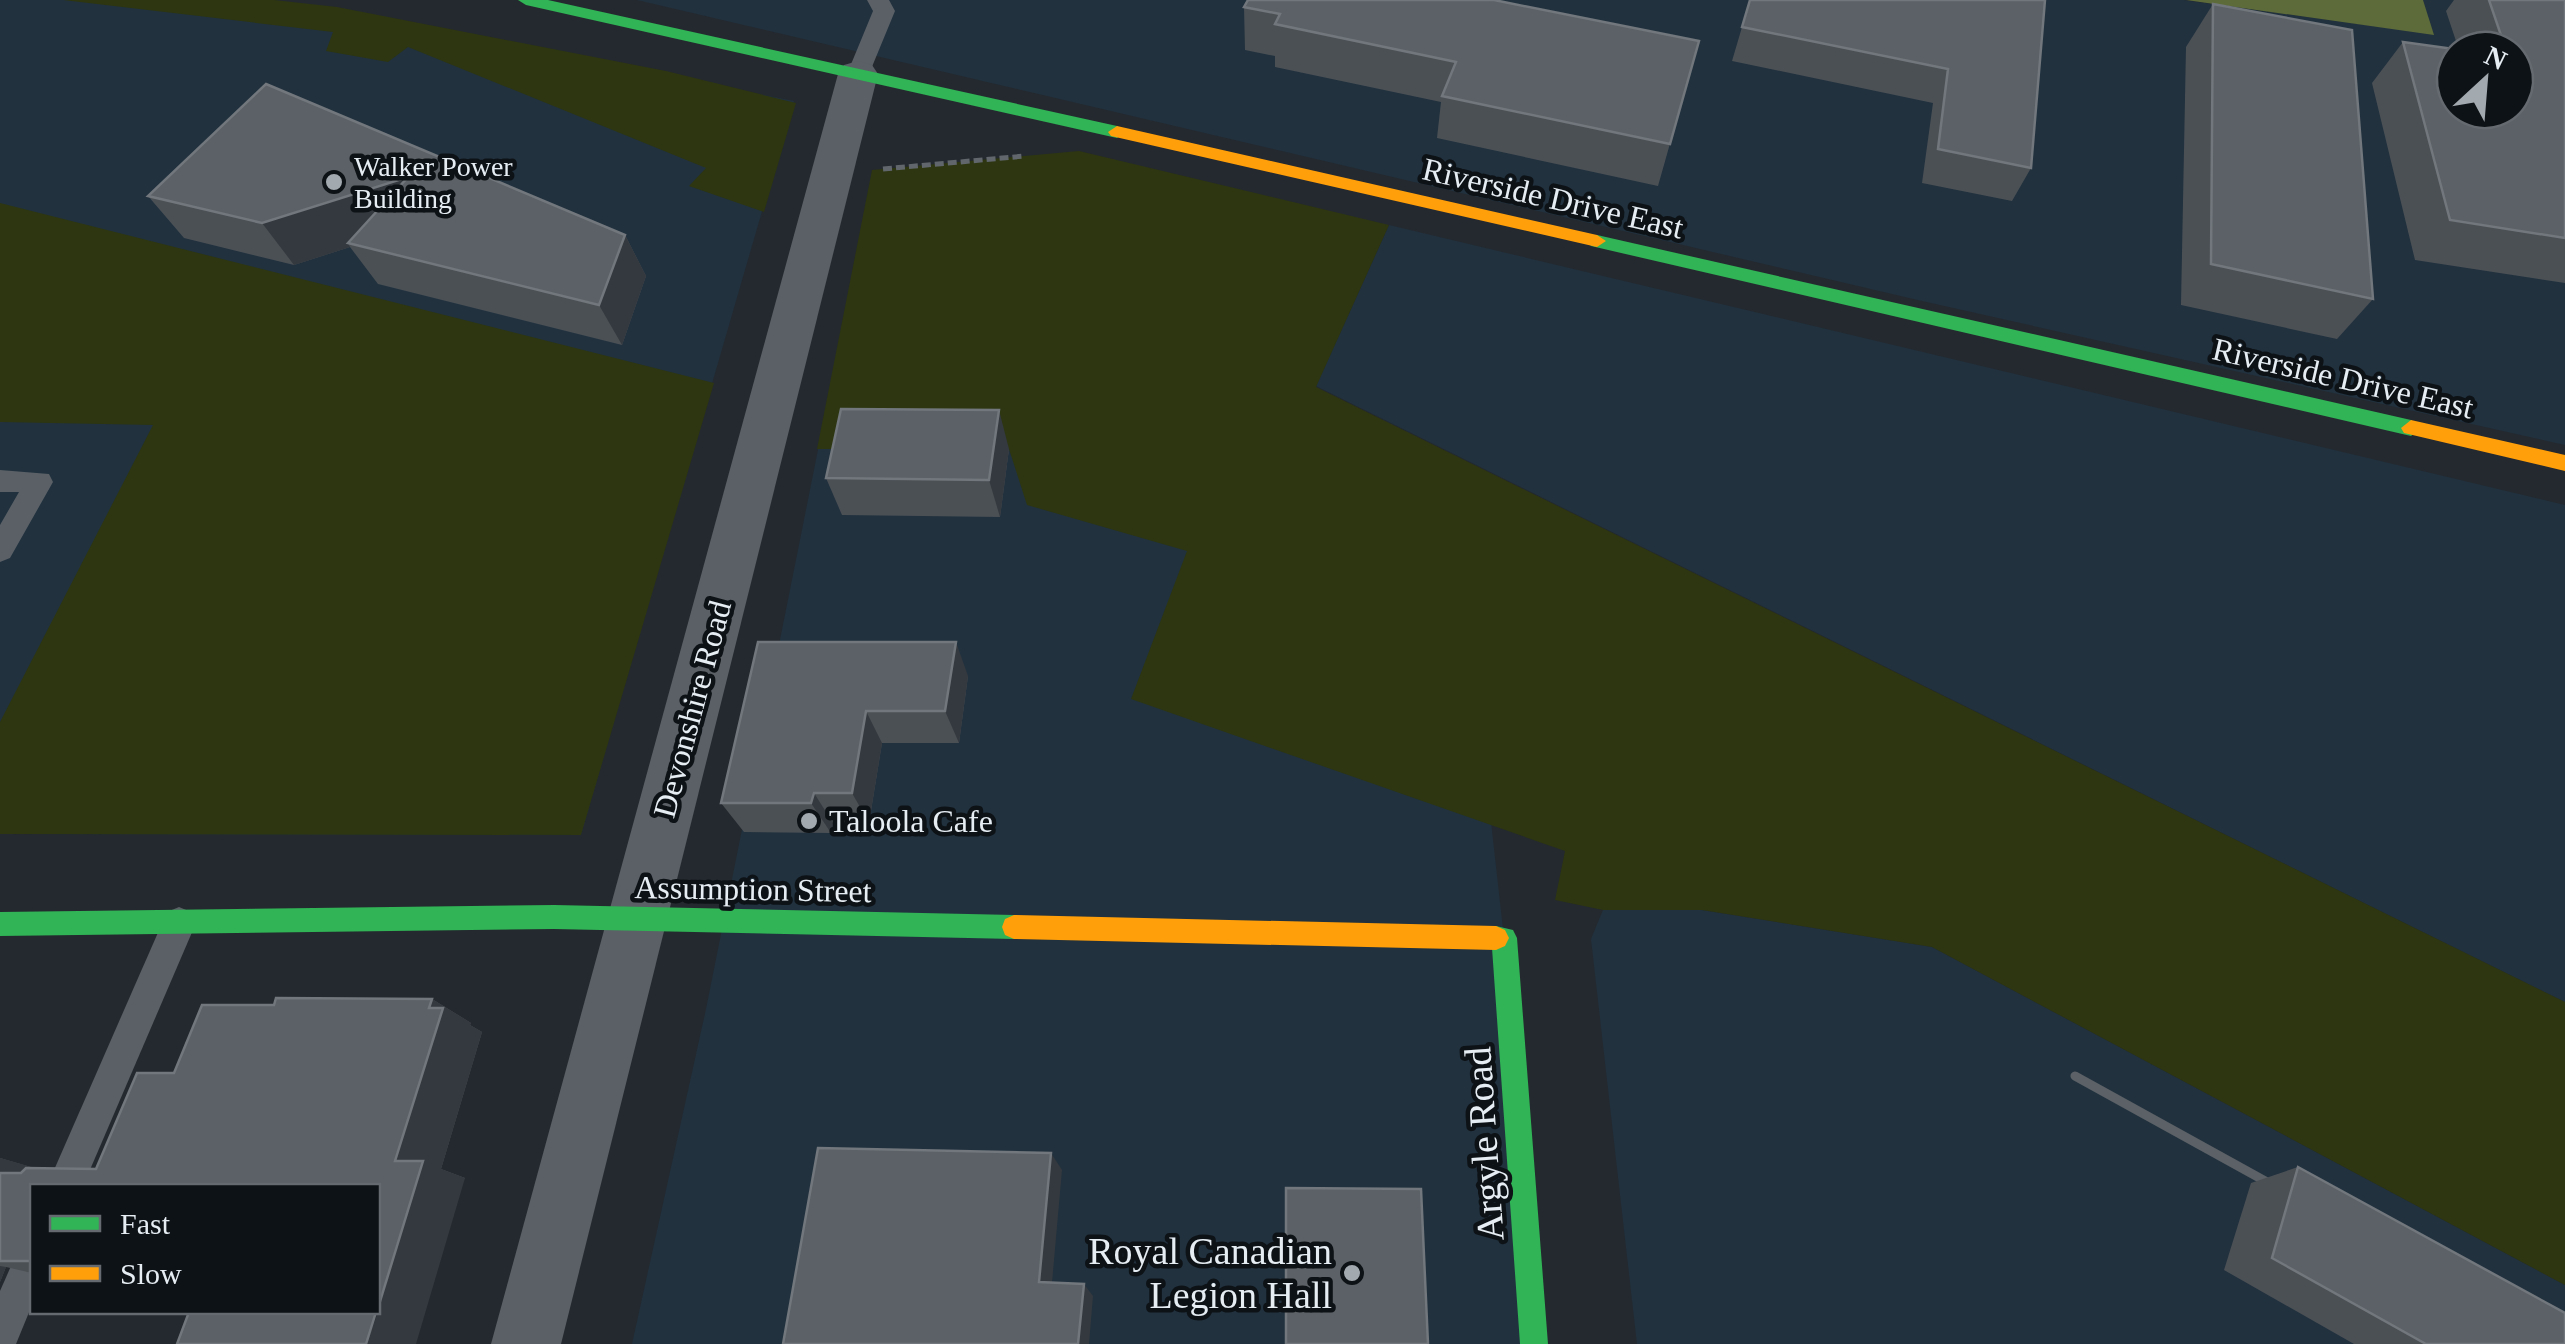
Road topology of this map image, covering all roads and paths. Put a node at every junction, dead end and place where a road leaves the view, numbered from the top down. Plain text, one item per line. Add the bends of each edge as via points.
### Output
1 (526, 0) edge
2 (878, 0) edge
3 (858, 74) junction
4 (1042, 154) dead end
5 (872, 170) dead end
6 (2565, 463) edge
7 (0, 481) edge
8 (0, 550) edge
9 (636, 919) junction
10 (179, 923) junction
11 (0, 924) edge
12 (1504, 938) joint
13 (66, 1184) edge
14 (30, 1266) edge
15 (0, 1336) edge
16 (526, 1344) edge
17 (1534, 1344) edge

1 - 3 main road, Riverside Drive East
2 - 3 lane via 884,11
3 - 6 main road, Riverside Drive East
3 - 9 street, Devonshire Road
4 - 5 path
7 - 8 lane via 40,482
9 - 10 main road, Assumption Street
9 - 12 main road, Assumption Street
9 - 16 street, Devonshire Road
10 - 11 main road, Assumption Street
10 - 13 lane
12 - 17 main road, Argyle Road
14 - 15 lane

